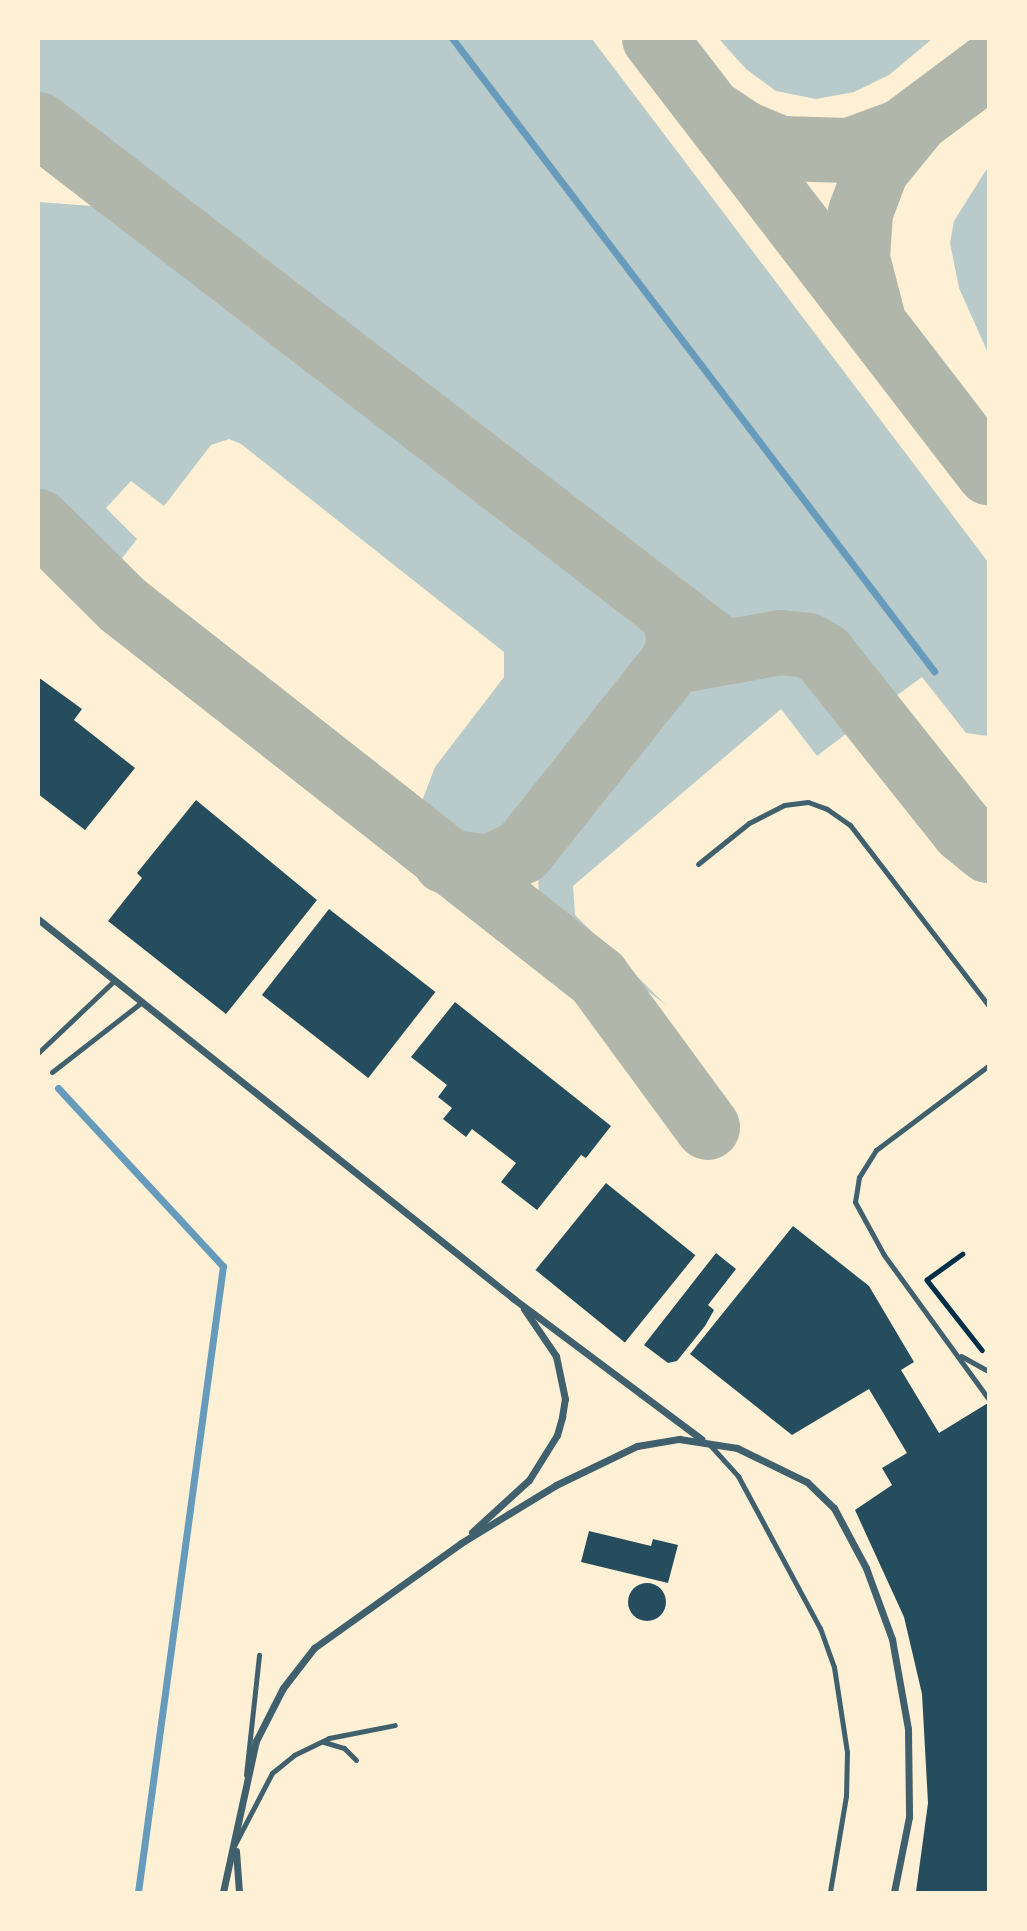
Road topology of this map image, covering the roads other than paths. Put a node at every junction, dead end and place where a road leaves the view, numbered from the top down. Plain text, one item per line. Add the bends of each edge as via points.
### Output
1 (698, 864) dead end
2 (38, 919) edge
3 (115, 980) junction
4 (142, 1002) junction
5 (989, 1004) edge
6 (38, 1053) edge
7 (989, 1066) edge
8 (52, 1072) dead end
9 (514, 1299) junction
10 (957, 1354) junction
11 (989, 1371) edge
12 (989, 1398) edge
13 (701, 1439) junction
14 (461, 1543) junction
15 (260, 1655) dead end
16 (395, 1725) dead end
17 (313, 1744) junction
18 (356, 1760) dead end
19 (244, 1788) junction
20 (235, 1844) junction
21 (223, 1892) edge
22 (239, 1892) edge
23 (830, 1892) edge
24 (894, 1892) edge

1 - 5 lane via 750,823 784,805 808,802 827,809 850,825
2 - 3 street
3 - 4 street
3 - 6 lane
4 - 8 lane
4 - 9 street
7 - 10 lane via 876,1150 859,1177 855,1202 884,1255
9 - 13 street
9 - 14 street via 556,1356 565,1399 562,1417 557,1435 529,1480
10 - 11 lane
10 - 12 lane
13 - 14 street via 656,1441 606,1459
13 - 23 lane via 727,1460 738,1476 828,1647 846,1752 846,1796
13 - 24 street via 750,1452 816,1489 834,1508 866,1568 892,1639 908,1729 909,1817
14 - 19 street via 314,1648 267,1716
15 - 19 lane
16 - 17 lane
17 - 18 lane via 328,1742 344,1748
17 - 20 lane via 272,1773
19 - 20 street
20 - 21 street
20 - 22 street

